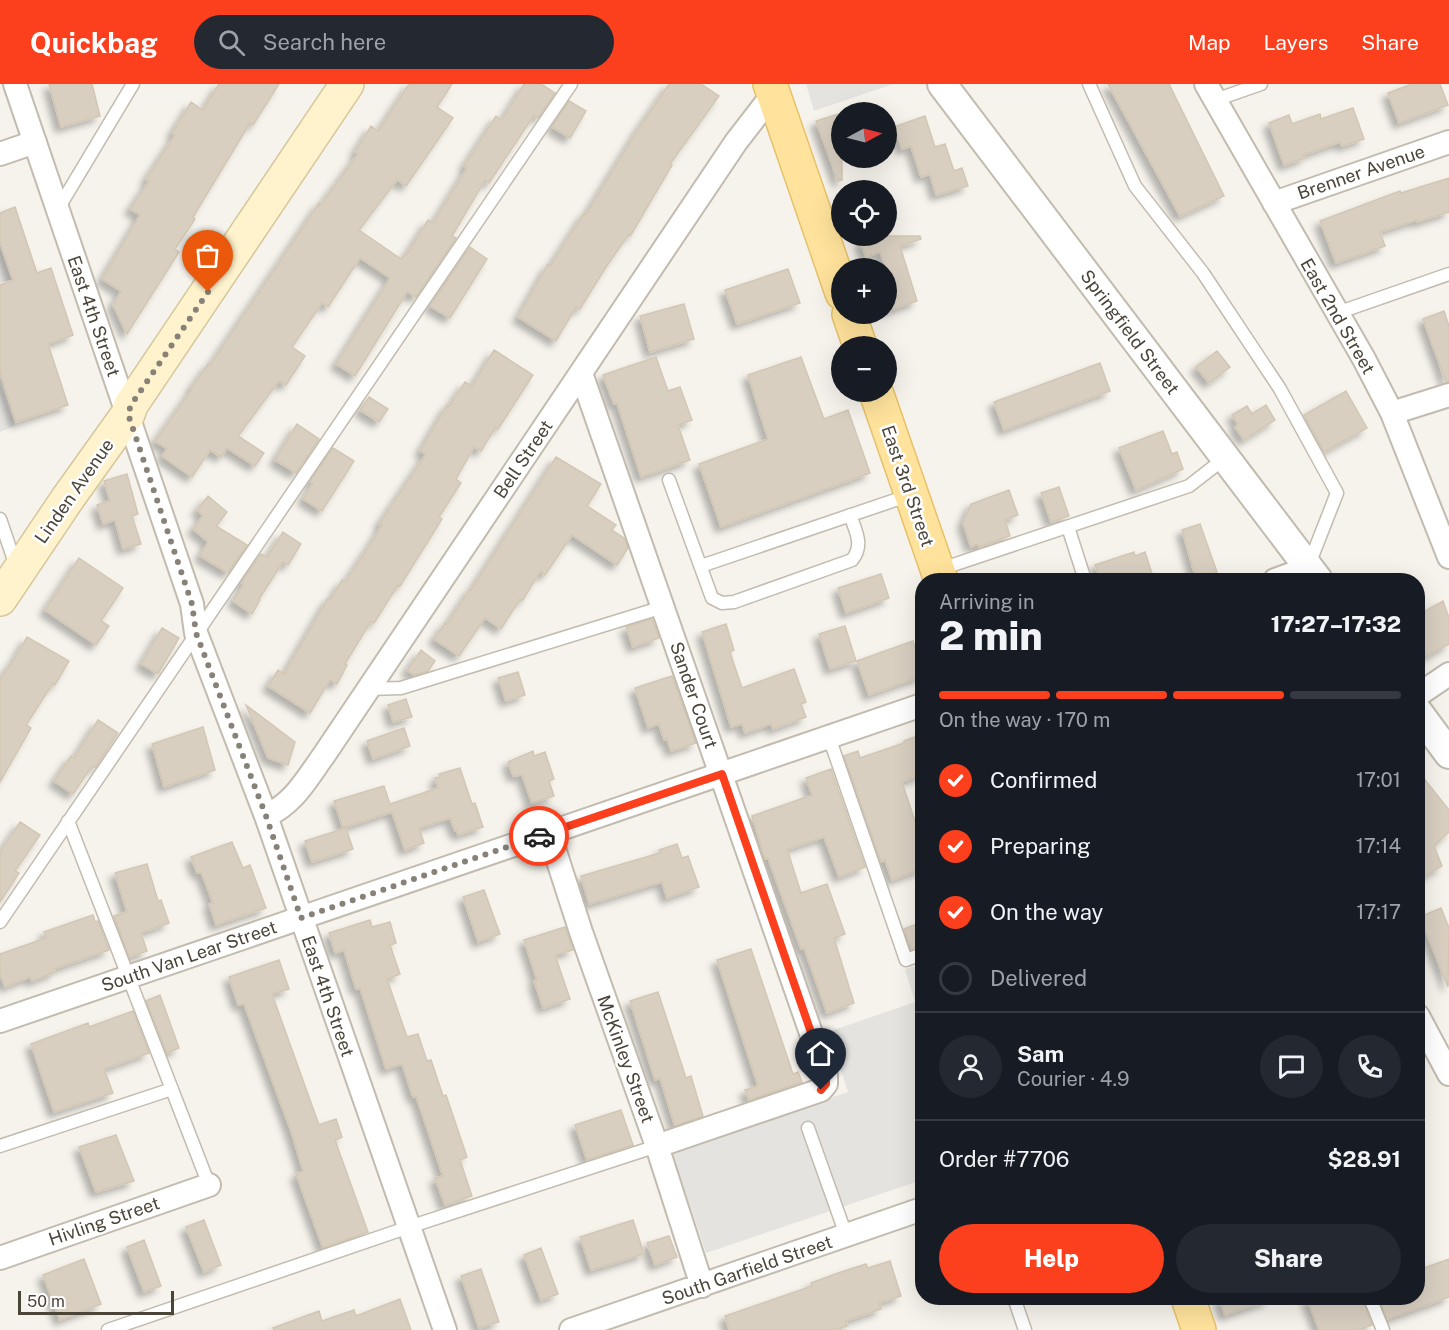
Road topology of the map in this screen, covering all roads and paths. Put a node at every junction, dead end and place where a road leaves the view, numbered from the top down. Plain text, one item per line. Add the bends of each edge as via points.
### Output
1 (15, 84) edge
2 (133, 84) edge
3 (347, 84) edge
4 (571, 84) edge
5 (942, 84) edge
6 (1089, 84) edge
7 (1261, 84) edge
8 (771, 89) edge
9 (1210, 92) edge
10 (35, 142) junction
11 (1449, 142) edge
12 (0, 154) edge
13 (1274, 203) junction
14 (58, 210) junction
15 (831, 261) edge
16 (1449, 274) edge
17 (1336, 313) junction
18 (581, 373) junction
19 (1449, 395) edge
20 (879, 402) edge
21 (1392, 413) junction
22 (128, 414) junction
23 (1226, 458) junction
24 (669, 480) dead end
25 (911, 494) junction
26 (850, 515) junction
27 (0, 519) edge
28 (1443, 526) edge
29 (1068, 527) junction
30 (1449, 557) edge
31 (701, 566) junction
32 (18, 572) junction
33 (938, 573) edge
34 (944, 573) edge
35 (1083, 573) edge
36 (1312, 573) edge
37 (1313, 573) edge
38 (0, 599) edge
39 (663, 607) junction
40 (196, 633) junction
41 (1449, 674) edge
42 (368, 689) junction
43 (1425, 689) edge
44 (915, 707) edge
45 (1425, 721) edge
46 (829, 737) junction
47 (1449, 754) edge
48 (722, 774) junction
49 (266, 816) junction
50 (68, 821) junction
51 (549, 833) junction
52 (301, 918) junction
53 (0, 922) edge
54 (915, 957) edge
55 (129, 977) junction
56 (0, 1021) edge
57 (1425, 1042) edge
58 (1449, 1074) edge
59 (172, 1089) junction
60 (808, 1128) dead end
61 (0, 1146) edge
62 (657, 1146) junction
63 (209, 1185) joint
64 (915, 1211) edge
65 (409, 1227) junction
66 (846, 1235) junction
67 (0, 1258) edge
68 (702, 1286) junction
69 (1016, 1305) edge
70 (1190, 1305) edge
71 (1373, 1305) edge
72 (108, 1330) edge
73 (445, 1330) edge
74 (571, 1330) edge
75 (1025, 1330) edge
76 (1199, 1330) edge
77 (1383, 1330) edge

1 - 10 street, East 4th Street
2 - 14 lane
3 - 22 main road, Linden Avenue
4 - 40 lane
5 - 23 street, Springfield Street
6 - 37 lane via 1135,186 1203,273 1280,389 1337,493
7 - 9 lane
8 - 15 main road
8 - 18 street, Bell Street
9 - 13 street, East 2nd Street
10 - 12 street
10 - 14 street, East 4th Street
11 - 13 street, Brenner Avenue
13 - 17 street, East 2nd Street
14 - 22 street, East 4th Street
16 - 17 lane
17 - 21 street, East 2nd Street
18 - 39 street, Sander Court
18 - 42 street, Bell Street
19 - 21 street
20 - 25 main road, East 3rd Street
21 - 28 street, East 2nd Street
22 - 32 main road, Linden Avenue
22 - 40 street, East 4th Street via 192,604
23 - 29 lane via 1189,486
23 - 36 street, Springfield Street
24 - 31 lane
25 - 26 lane
25 - 33 main road, East 3rd Street
26 - 31 lane
26 - 31 lane via 860,543 852,560 734,602 722,603 712,598
27 - 32 lane
28 - 30 street, East 2nd Street
29 - 34 lane
29 - 35 lane
32 - 38 main road, Linden Avenue
39 - 42 lane via 401,688
39 - 48 street, Sander Court
40 - 49 street, East 4th Street
40 - 50 lane
41 - 43 street
42 - 49 street, Bell Street via 292,800
44 - 46 street, South Van Lear Street
45 - 47 street
46 - 48 street, South Van Lear Street
46 - 54 lane via 906,960
48 - 51 street, South Van Lear Street
48 - 62 street, Sander Court via 826,1084 821,1090
49 - 52 street, East 4th Street
50 - 53 lane
50 - 55 lane
51 - 52 street, South Van Lear Street
51 - 62 street, McKinley Street
52 - 55 street, South Van Lear Street
52 - 65 street, East 4th Street
55 - 56 street, South Van Lear Street
55 - 59 lane
57 - 58 street
59 - 61 lane
59 - 63 lane
60 - 66 lane
62 - 65 lane
62 - 68 street, McKinley Street
63 - 67 street, Hivling Street
64 - 66 street, South Garfield Street
65 - 72 lane
65 - 73 street, East 4th Street
66 - 68 street, South Garfield Street
68 - 74 street, South Garfield Street
69 - 75 lane
70 - 76 main road
71 - 77 lane

